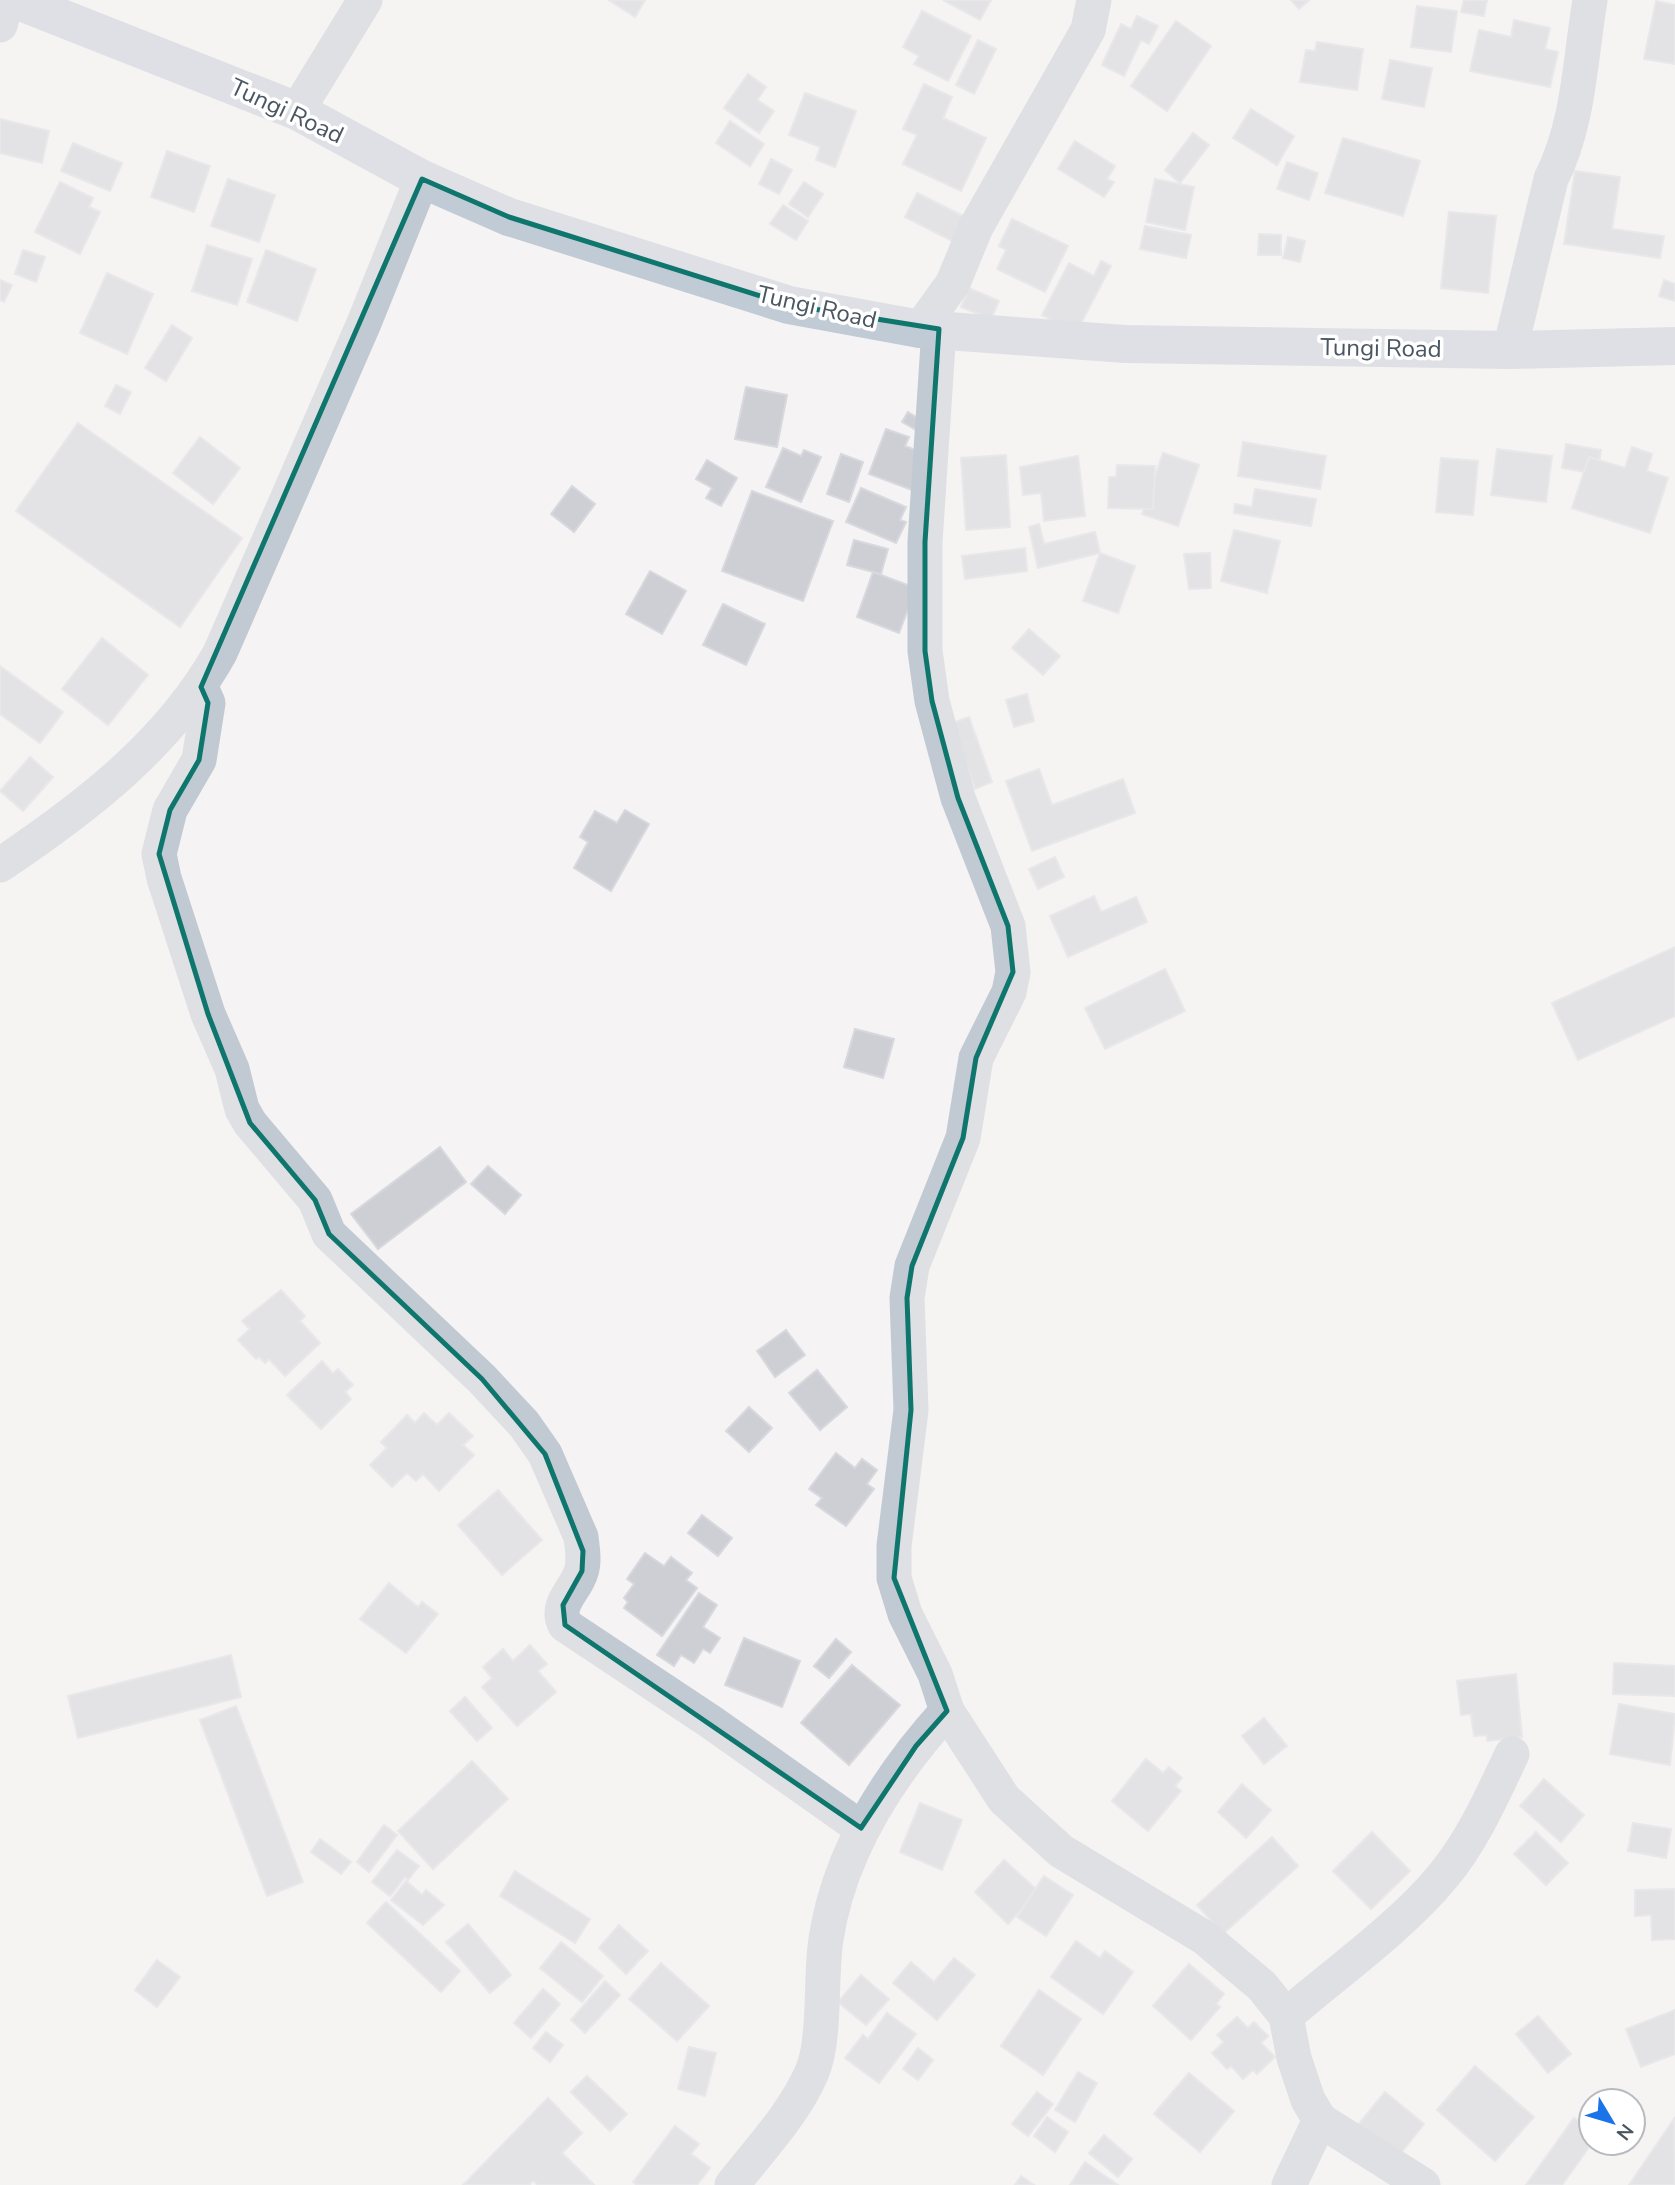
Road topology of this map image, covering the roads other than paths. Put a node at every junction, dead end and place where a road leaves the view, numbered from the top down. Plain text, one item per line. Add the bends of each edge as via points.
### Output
1 (7, 0) edge
2 (16, 0) edge
3 (365, 0) edge
4 (1094, 0) edge
5 (1590, 0) edge
6 (61, 8) edge
7 (0, 25) edge
8 (297, 111) junction
9 (422, 179) junction
10 (929, 329) junction
11 (1675, 346) edge
12 (1510, 350) junction
13 (201, 687) junction
14 (0, 865) edge
15 (947, 1711) junction
16 (1512, 1754) dead end
17 (861, 1828) junction
18 (1286, 2015) junction
19 (1320, 2120) junction
20 (732, 2185) edge
21 (1289, 2185) edge
22 (1423, 2185) edge

1 - 7 street
2 - 6 main road, Tungi Road
3 - 8 street
4 - 10 street via 1088,30 976,227
5 - 12 street via 1574,112 1563,156 1551,179
6 - 8 main road, Tungi Road
8 - 9 main road, Tungi Road
9 - 10 main road, Tungi Road via 509,217 789,305
9 - 13 street via 364,323
10 - 12 main road, Tungi Road via 1125,344
10 - 15 street via 925,651 932,701 958,798 1008,926 1013,972 1009,992 976,1058 963,1138 912,1266 907,1298 911,1410 894,1578
11 - 12 main road, Tungi Road
13 - 14 street via 152,746 105,788
13 - 17 street via 208,703 199,760 170,810 159,854 208,1014 250,1124 315,1200 329,1234 482,1379 545,1454 581,1536 583,1551 582,1571 563,1605 565,1625
15 - 17 street via 916,1746
15 - 18 street via 1004,1799 1061,1851 1205,1938 1262,1986
16 - 18 street via 1465,1846 1443,1877
17 - 20 street via 826,1939 813,2069 799,2098
18 - 19 street via 1294,2058
19 - 21 street
19 - 22 street

